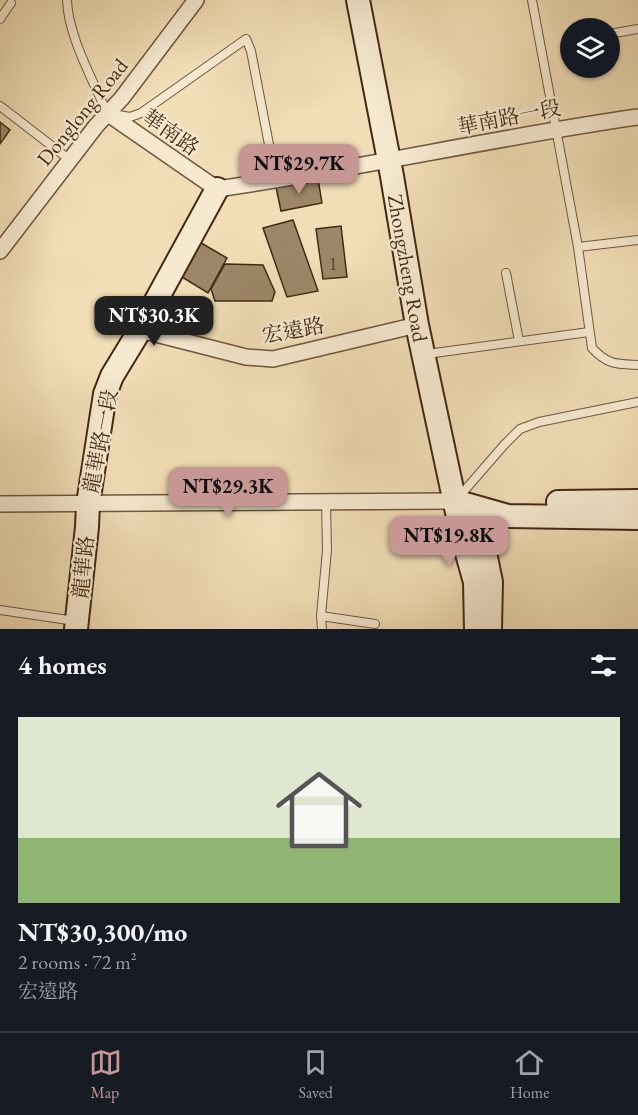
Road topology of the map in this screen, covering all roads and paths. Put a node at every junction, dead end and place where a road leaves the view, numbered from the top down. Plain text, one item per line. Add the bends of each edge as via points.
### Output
1 (67, 0) edge
2 (196, 0) edge
3 (358, 0) edge
4 (532, 0) edge
5 (11, 3) dead end
6 (0, 20) edge
7 (638, 28) edge
8 (620, 32) edge
9 (0, 106) edge
10 (107, 113) junction
11 (638, 117) edge
12 (555, 129) junction
13 (388, 159) junction
14 (70, 160) junction
15 (276, 181) junction
16 (217, 189) junction
17 (638, 240) edge
18 (578, 247) junction
19 (0, 251) edge
20 (506, 273) dead end
21 (417, 325) junction
22 (140, 330) junction
23 (589, 332) junction
24 (519, 341) junction
25 (424, 355) junction
26 (638, 365) edge
27 (638, 402) edge
28 (326, 501) junction
29 (455, 501) junction
30 (638, 501) edge
31 (0, 504) edge
32 (88, 504) junction
33 (638, 518) edge
34 (0, 610) edge
35 (321, 616) junction
36 (375, 624) dead end
37 (76, 625) edge
38 (322, 629) edge
39 (476, 629) edge
40 (490, 629) edge

1 - 10 lane via 67,14
2 - 10 street, Donglong Road
3 - 13 main road, Zhongzheng Road
4 - 12 lane
5 - 6 lane
7 - 8 lane
9 - 14 lane
10 - 14 street, Donglong Road
10 - 15 lane via 130,117 141,113 246,39
10 - 16 street, 華南路
11 - 12 street, 華南路一段
12 - 13 street, 華南路一段
12 - 18 lane
13 - 15 street
13 - 21 main road, Zhongzheng Road
14 - 19 street, Donglong Road
15 - 16 street
16 - 22 main road, 龍華路一段
17 - 18 lane
18 - 23 lane
20 - 24 lane
21 - 22 street, 宏遠路 via 273,359 246,357
21 - 25 main road, Zhongzheng Road
22 - 32 main road, 龍華路一段 via 105,394
23 - 24 lane
23 - 26 lane via 592,348 603,359
24 - 25 lane
25 - 29 main road, Zhongzheng Road
27 - 29 lane via 520,429
28 - 29 street
28 - 32 street
28 - 35 lane via 327,550
29 - 30 main road
29 - 33 main road via 508,516
29 - 39 main road, Zhongzheng Road via 475,582
29 - 40 main road, Zhongzheng Road via 481,533 491,582
31 - 32 street
32 - 37 main road, 龍華路
34 - 37 lane
35 - 36 lane
35 - 38 lane

